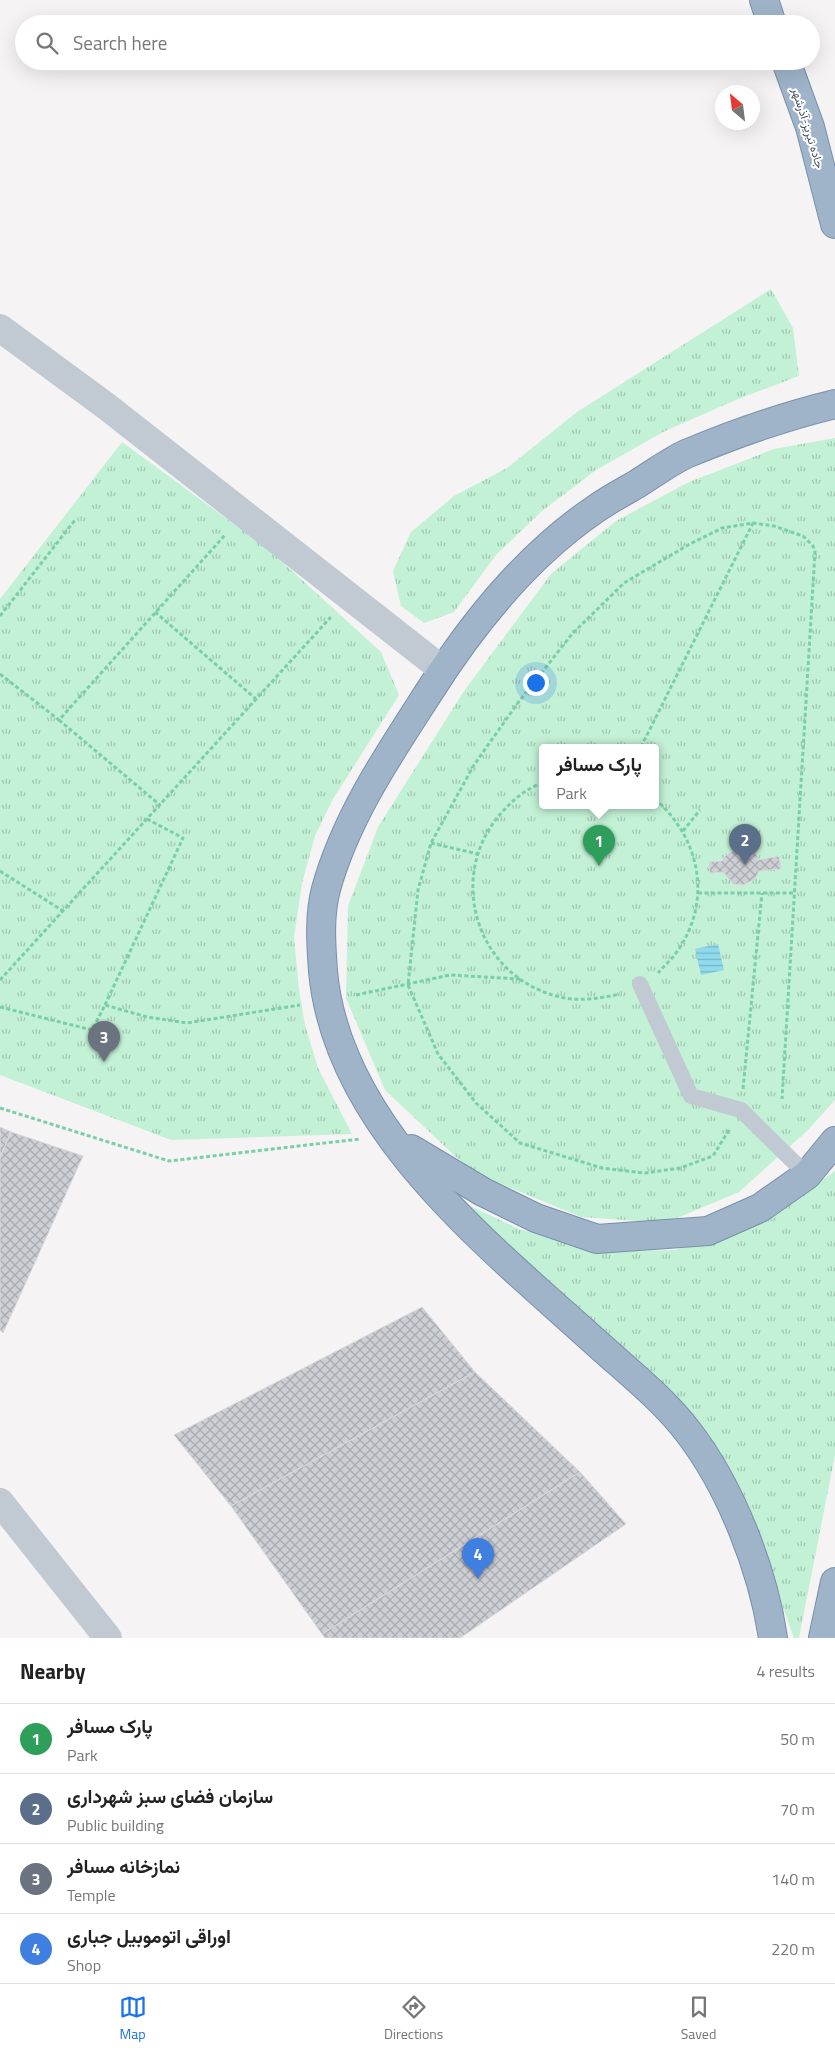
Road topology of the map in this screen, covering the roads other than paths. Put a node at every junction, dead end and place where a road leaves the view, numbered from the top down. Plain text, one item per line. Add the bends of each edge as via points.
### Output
1 (764, 0) edge
2 (769, 15) edge
3 (789, 70) edge
4 (835, 224) edge
5 (0, 328) edge
6 (835, 404) edge
7 (443, 670) junction
8 (640, 984) road end
9 (388, 1136) junction
10 (835, 1140) edge
11 (807, 1175) junction
12 (0, 1502) edge
13 (835, 1582) edge
14 (108, 1638) edge
15 (773, 1638) edge
16 (823, 1638) edge

1 - 2 highway
3 - 4 highway, جاده تبریز-آذرشهر via 810,127
5 - 7 street via 99,400
6 - 7 highway via 800,413 683,455 593,511 531,563 479,621
7 - 9 highway via 381,766 343,839 325,893 320,939 326,998 342,1055
8 - 11 lane via 691,1096 741,1110
9 - 11 highway via 536,1218 597,1239 708,1231 760,1208
9 - 15 highway via 467,1224 642,1384 689,1433 731,1501 756,1567
10 - 11 highway
12 - 14 street
13 - 16 highway

